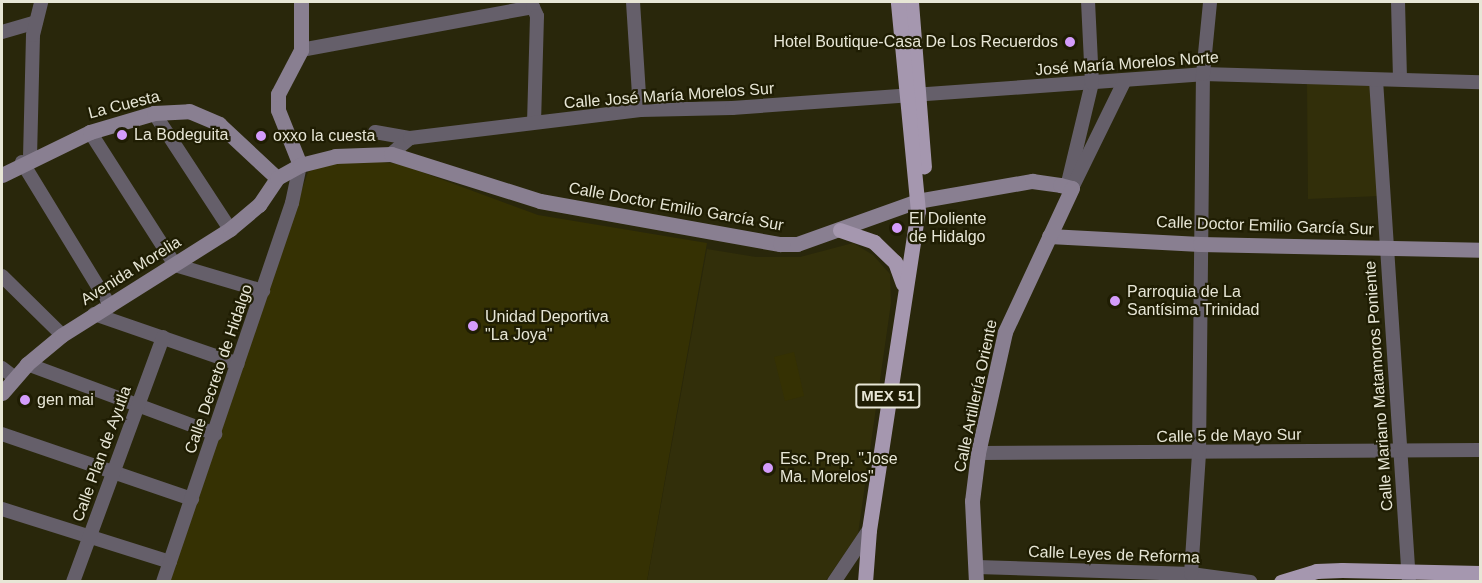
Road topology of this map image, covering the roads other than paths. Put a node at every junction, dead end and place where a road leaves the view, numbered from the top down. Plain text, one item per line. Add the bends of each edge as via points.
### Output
1 (41, 2) edge
2 (301, 2) edge
3 (633, 2) edge
4 (898, 2) edge
5 (911, 2) edge
6 (1088, 2) edge
7 (1210, 2) edge
8 (1398, 2) edge
9 (36, 22) junction
10 (2, 32) edge
11 (300, 50) junction
12 (1203, 74) junction
13 (1400, 78) junction
14 (1125, 80) junction
15 (1377, 80) junction
16 (1092, 82) junction
17 (1480, 82) edge
18 (914, 96) junction
19 (640, 111) junction
20 (154, 113) junction
21 (534, 122) junction
22 (90, 132) junction
23 (375, 132) dead end
24 (410, 138) junction
25 (391, 154) junction
26 (26, 160) junction
27 (300, 165) junction
28 (2, 175) edge
29 (278, 178) junction
30 (1069, 190) junction
31 (920, 204) junction
32 (230, 229) junction
33 (840, 230) junction
34 (1049, 236) junction
35 (1200, 244) junction
36 (1386, 248) junction
37 (1480, 250) edge
38 (175, 265) junction
39 (2, 276) edge
40 (904, 289) junction
41 (263, 291) junction
42 (110, 306) junction
43 (94, 314) junction
44 (63, 335) junction
45 (163, 338) junction
46 (27, 364) junction
47 (238, 364) junction
48 (8, 372) edge
49 (2, 393) edge
50 (137, 404) junction
51 (2, 434) edge
52 (215, 434) junction
53 (1480, 450) edge
54 (1401, 451) junction
55 (978, 453) junction
56 (1199, 453) junction
57 (112, 469) junction
58 (192, 499) junction
59 (2, 509) edge
60 (868, 530) junction
61 (88, 538) junction
62 (170, 562) junction
63 (1480, 573) edge
64 (976, 574) edge
65 (1191, 574) junction
66 (1409, 577) edge
67 (73, 582) edge
68 (163, 582) edge
69 (834, 582) edge
70 (865, 582) edge
71 (1250, 582) edge
72 (1281, 582) edge

1 - 9 street
2 - 11 street
3 - 19 street
4 - 18 main road, MEX 51
5 - 18 main road, MEX 51
6 - 16 street, Calle Artillería Oriente
7 - 12 street
8 - 13 street
9 - 10 street
9 - 26 street
11 - 21 street via 533,7 537,16
11 - 27 street via 278,94 278,110
12 - 14 street, José María Morelos Norte
12 - 15 street, José María Morelos Norte
12 - 35 street
13 - 15 street, José María Morelos Norte
13 - 17 street, José María Morelos Norte
14 - 16 street, José María Morelos Norte
14 - 30 street
15 - 36 street, Calle Mariano Matamoros Poniente
16 - 18 street, José María Morelos Norte
16 - 30 street, Calle Artillería Oriente
18 - 19 street, Calle José María Morelos Sur
18 - 31 main road, MEX 51
19 - 21 street, Calle José María Morelos Sur
20 - 22 street, La Cuesta
20 - 29 street, La Cuesta via 189,111 204,115
20 - 32 street
21 - 24 street, Calle José María Morelos Sur
22 - 26 street, La Cuesta
22 - 38 street
23 - 24 street, Calle José María Morelos Sur
24 - 25 street
25 - 27 street, Calle Doctor Emilio García Sur via 363,152
25 - 33 street, Calle Doctor Emilio García Sur via 540,201 651,224 780,244 797,244
26 - 28 street, La Cuesta
26 - 42 street
27 - 29 street, Calle Doctor Emilio García Sur
27 - 41 street, Calle Decreto de Hidalgo via 292,203
29 - 32 street, Avenida Morelia via 259,205
30 - 31 street, Calle Doctor Emilio García Sur via 1032,181
30 - 34 street, Calle Artillería Oriente
31 - 33 street, Calle Doctor Emilio García Sur
31 - 40 main road, MEX 51
32 - 38 street, Avenida Morelia
33 - 40 main road via 863,235 889,254 901,271
34 - 35 street, Calle Doctor Emilio García Sur
34 - 55 street, Calle Artillería Oriente via 1005,332
35 - 36 street, Calle Doctor Emilio García Sur
35 - 56 street
36 - 37 street, Calle Doctor Emilio García Sur
36 - 54 street, Calle Mariano Matamoros Poniente
38 - 41 street
38 - 42 street, Avenida Morelia
39 - 44 street
40 - 60 main road, MEX 51
41 - 47 street, Calle Decreto de Hidalgo
42 - 43 street, Avenida Morelia
43 - 44 street, Avenida Morelia
43 - 45 street
44 - 46 street, Avenida Morelia
45 - 47 street
45 - 50 street, Calle Plan de Ayutla
46 - 48 street, Avenida Morelia
46 - 50 street
47 - 52 street, Calle Decreto de Hidalgo
48 - 49 street, Avenida Morelia
50 - 52 street
50 - 57 street, Calle Plan de Ayutla
51 - 57 street
52 - 58 street, Calle Decreto de Hidalgo
53 - 54 street, Calle 5 de Mayo Sur
54 - 56 street, Calle 5 de Mayo Sur
54 - 66 street, Calle Mariano Matamoros Poniente
55 - 56 street, Calle 5 de Mayo Sur
55 - 64 street, Calle Artillería Oriente via 972,501
56 - 65 street
57 - 58 street
57 - 61 street, Calle Plan de Ayutla
58 - 62 street, Calle Decreto de Hidalgo
59 - 61 street
60 - 69 street
60 - 70 main road, MEX 51
61 - 62 street
61 - 67 street, Calle Plan de Ayutla
62 - 68 street, Calle Decreto de Hidalgo
63 - 66 main road
64 - 65 street, Calle Leyes de Reforma
65 - 71 street, Calle Leyes de Reforma
66 - 72 main road via 1316,571

